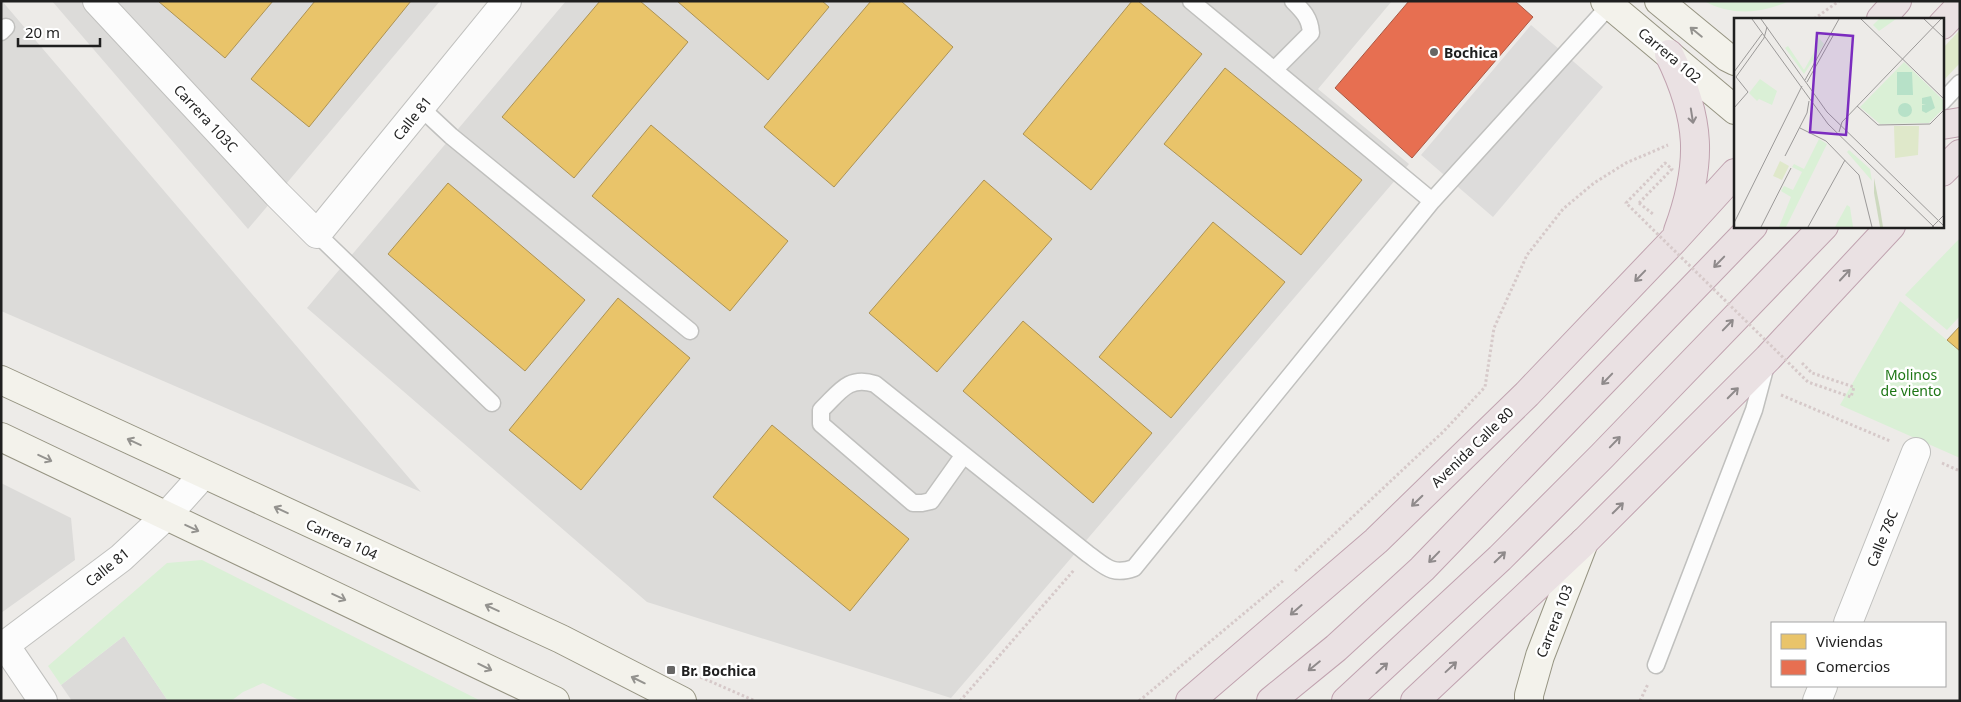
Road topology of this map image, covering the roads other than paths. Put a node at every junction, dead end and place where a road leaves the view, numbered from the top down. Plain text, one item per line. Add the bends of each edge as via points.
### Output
1 (97, 1) edge
2 (507, 1) edge
3 (1191, 1) edge
4 (1293, 1) edge
5 (1659, 1) edge
6 (1897, 1) edge
7 (1607, 3) edge
8 (1960, 6) edge
9 (1882, 18) edge
10 (1944, 23) edge
11 (1669, 54) junction
12 (1734, 60) edge
13 (1275, 69) junction
14 (1960, 83) edge
15 (1944, 100) edge
16 (421, 108) junction
17 (1734, 109) edge
18 (1960, 122) edge
19 (1944, 125) edge
20 (1960, 154) edge
21 (1944, 170) edge
22 (1734, 174) edge
23 (1432, 201) junction
24 (1751, 228) edge
25 (1822, 228) edge
26 (1889, 228) edge
27 (317, 234) junction
28 (1674, 240) junction
29 (690, 331) dead end
30 (1768, 358) junction
31 (1, 380) edge
32 (492, 403) dead end
33 (1, 437) edge
34 (1916, 452) road end
35 (963, 456) junction
36 (203, 474) junction
37 (167, 516) junction
38 (1584, 542) junction
39 (1848, 622) edge
40 (3, 647) edge
41 (1656, 665) dead end
42 (1823, 687) edge
43 (43, 701) edge
44 (555, 701) edge
45 (682, 701) edge
46 (1190, 701) edge
47 (1271, 701) edge
48 (1346, 701) edge
49 (1415, 701) edge
50 (1529, 701) edge
51 (1817, 701) edge

1 - 27 street, Carrera 103C
2 - 16 street, Calle 81
3 - 13 lane
4 - 13 lane via 1310,22 1311,33
12 -> 5 street
6 - 9 highway
7 - 11 street, Carrera 102
7 - 23 lane
8 - 10 highway
11 - 17 street, Carrera 102
11 -> 28 highway via 1685,89 1695,141 1695,167 1688,204
13 - 23 lane
14 - 15 lane
16 - 27 street, Calle 81
16 - 29 lane
18 - 19 highway
20 - 21 highway
22 - 28 highway, Avenida Calle 80
23 - 35 lane via 1134,568 1113,571
24 -> 47 highway via 1422,570 1336,648
48 -> 25 highway via 1507,551
30 -> 26 highway
27 - 32 lane
28 -> 46 highway, Avenida Calle 80 via 1526,394 1376,541
38 -> 30 highway
30 - 41 lane via 1754,410
36 -> 31 street, Carrera 104
33 -> 37 street
34 - 39 street, Calle 78C
35 - 35 lane via 875,384 864,380 851,382 821,410 821,424 913,503 931,501
36 - 37 street, Calle 81
45 -> 36 street, Carrera 104 via 561,639
37 - 40 street, Calle 81 via 121,558
37 -> 44 street
49 -> 38 highway
38 - 50 street, Carrera 103 via 1540,656
40 - 43 street
42 - 51 street

